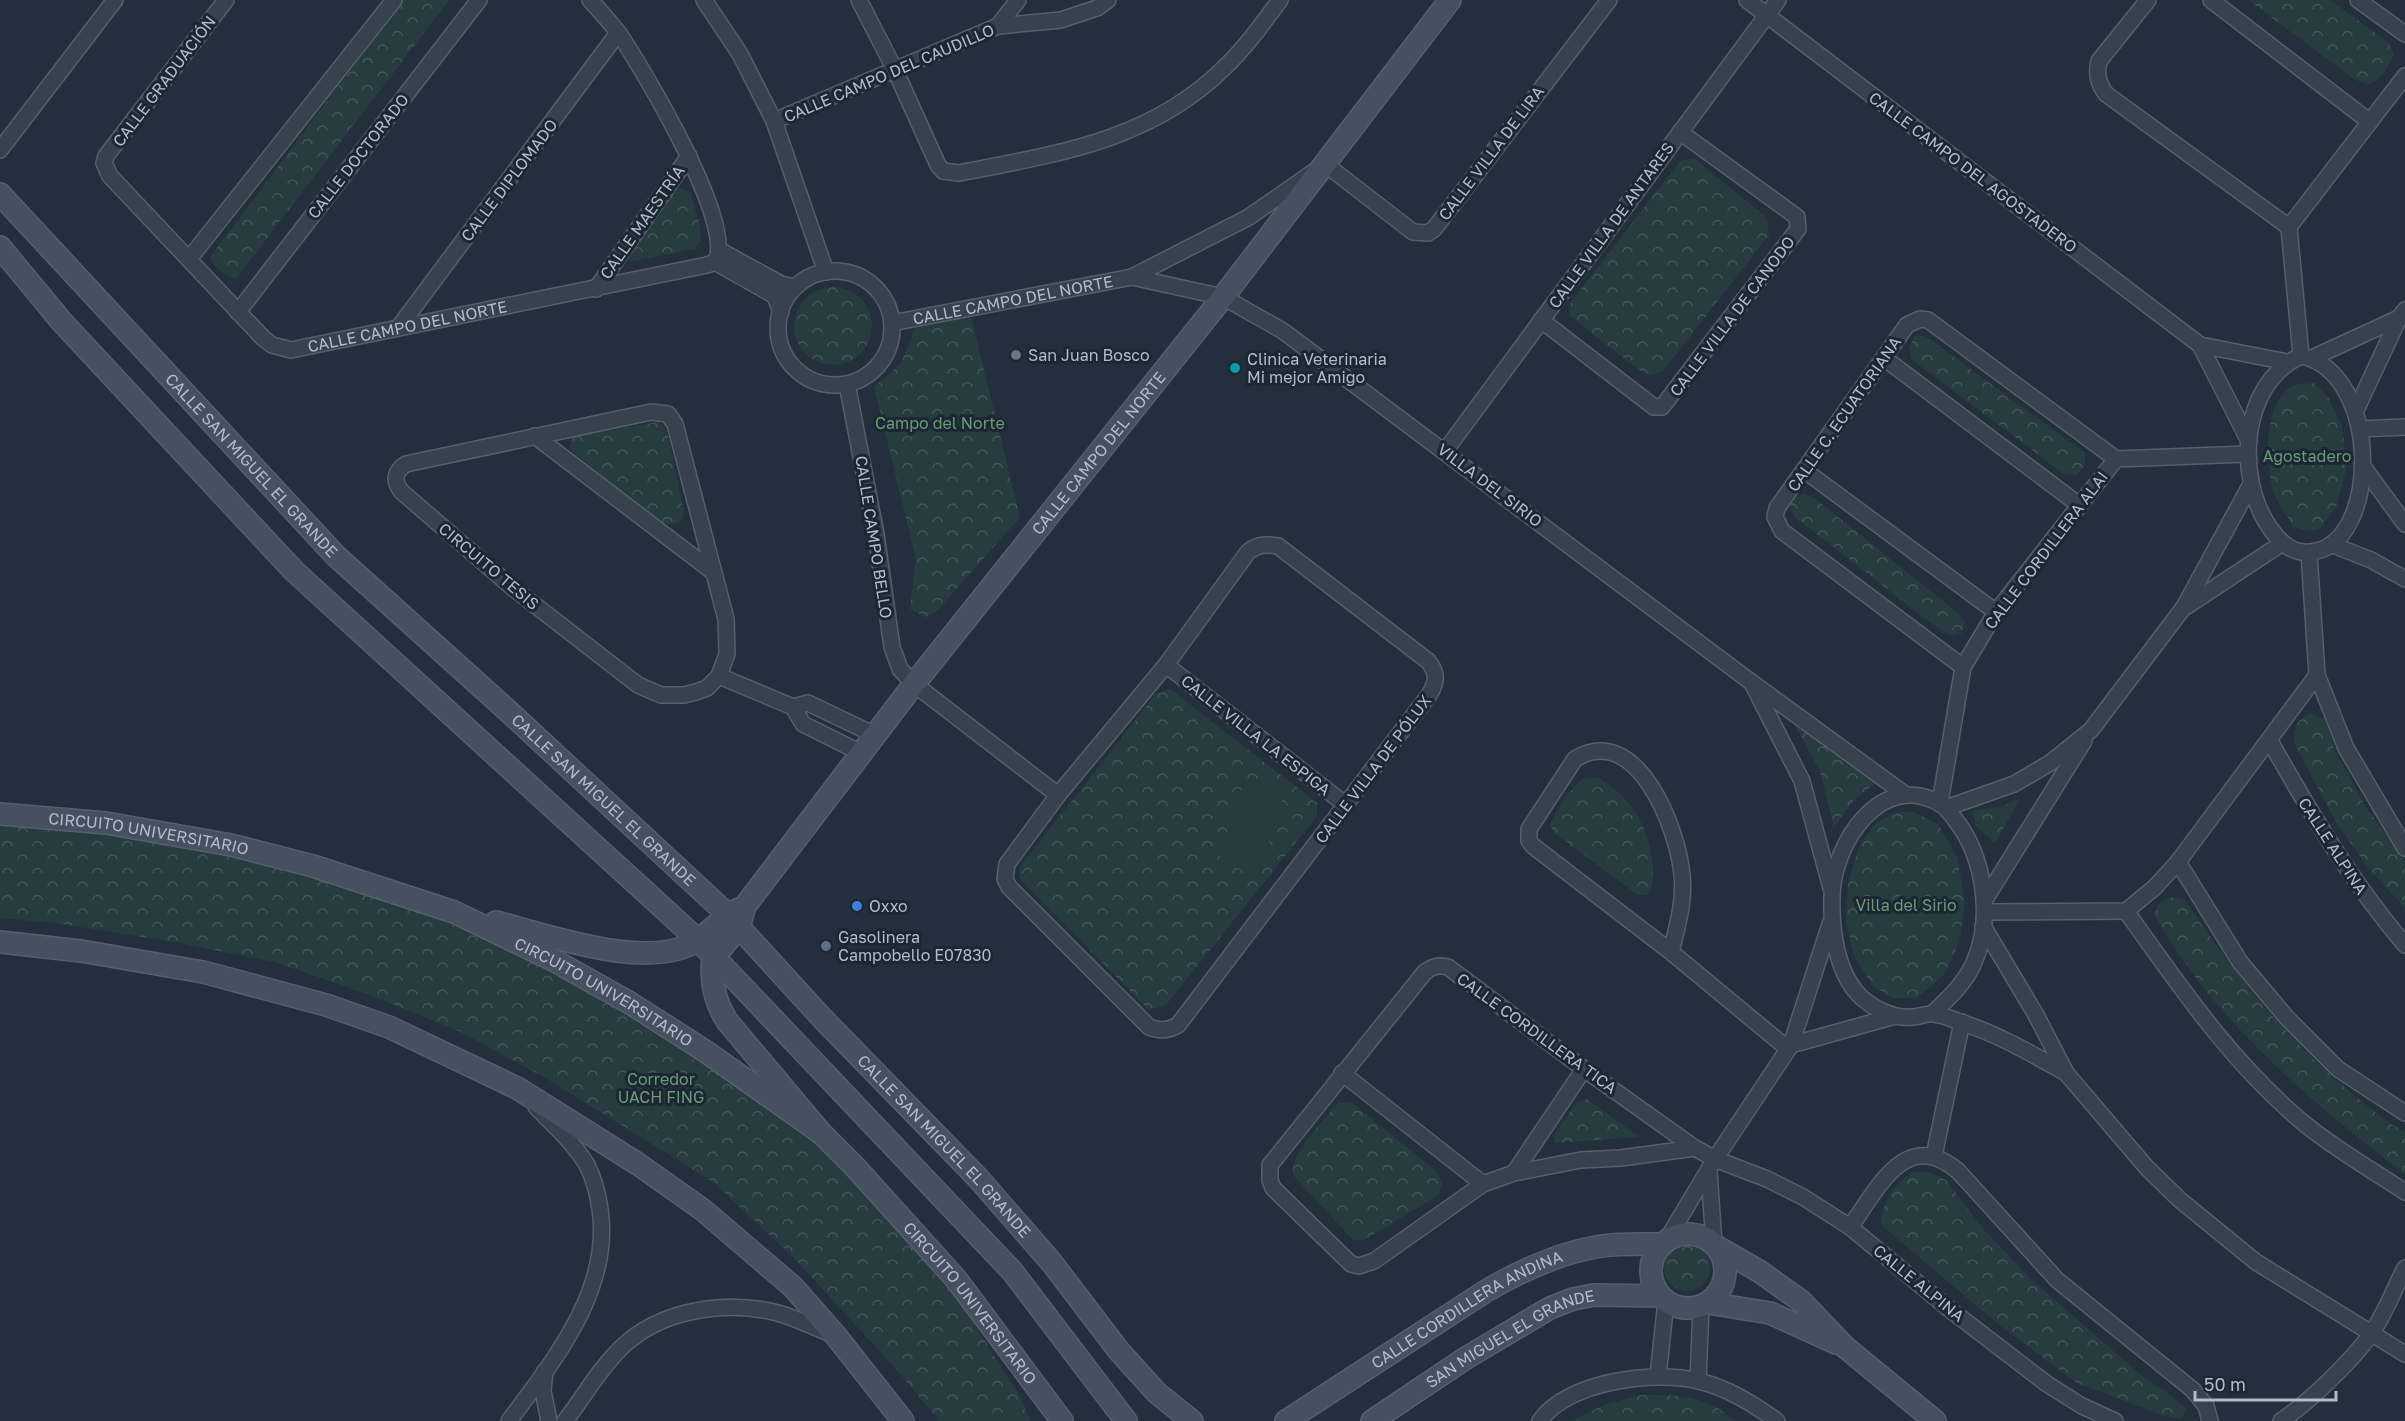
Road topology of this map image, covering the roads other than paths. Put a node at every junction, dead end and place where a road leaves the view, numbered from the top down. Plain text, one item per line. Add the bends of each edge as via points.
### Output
1 (115, 0) edge
2 (226, 0) edge
3 (394, 0) edge
4 (479, 0) edge
5 (590, 0) edge
6 (704, 0) edge
7 (859, 0) edge
8 (1018, 0) edge
9 (1108, 0) edge
10 (1280, 0) edge
11 (1449, 0) edge
12 (1608, 0) edge
13 (1747, 0) edge
14 (1778, 0) edge
15 (2148, 0) edge
16 (2211, 0) edge
17 (2358, 0) edge
18 (1766, 15) junction
19 (998, 26) junction
20 (618, 33) junction
21 (2405, 34) edge
22 (895, 70) junction
23 (2405, 76) edge
24 (774, 121) junction
25 (2370, 122) junction
26 (1680, 132) junction
27 (0, 150) edge
28 (689, 156) junction
29 (104, 163) joint
30 (1325, 164) junction
31 (0, 194) edge
32 (2289, 227) junction
33 (0, 247) edge
34 (717, 256) junction
35 (189, 259) junction
36 (826, 272) junction
37 (1132, 277) junction
38 (795, 287) junction
39 (596, 289) junction
40 (1222, 297) junction
41 (238, 312) junction
42 (781, 312) junction
43 (2402, 314) edge
44 (1541, 320) junction
45 (892, 323) junction
46 (399, 327) junction
47 (2200, 345) junction
48 (1884, 358) junction
49 (2300, 359) junction
50 (847, 384) junction
51 (2356, 410) junction
52 (2405, 427) edge
53 (2360, 429) junction
54 (535, 436) junction
55 (2248, 448) junction
56 (1445, 451) junction
57 (2116, 459) junction
58 (2362, 465) junction
59 (1804, 470) junction
60 (2251, 484) junction
61 (2079, 506) junction
62 (2405, 524) edge
63 (2281, 544) junction
64 (2333, 544) junction
65 (2309, 553) junction
66 (712, 571) junction
67 (2405, 579) edge
68 (2184, 607) junction
69 (1996, 612) junction
70 (1166, 665) junction
71 (1963, 667) junction
72 (2317, 675) junction
73 (719, 676) junction
74 (1751, 682) junction
75 (914, 684) junction
76 (792, 707) junction
77 (2091, 729) junction
78 (875, 735) junction
79 (2270, 741) junction
80 (861, 753) junction
81 (1058, 795) junction
82 (1906, 795) junction
83 (1346, 805) junction
84 (1943, 806) junction
85 (0, 814) edge
86 (2405, 848) edge
87 (2178, 862) junction
88 (1832, 890) junction
89 (2126, 911) junction
90 (454, 912) junction
91 (1984, 913) junction
92 (737, 916) junction
93 (1832, 918) junction
94 (698, 940) junction
95 (0, 942) edge
96 (2405, 945) edge
97 (1671, 952) junction
98 (713, 958) junction
99 (1933, 1014) junction
100 (1895, 1016) junction
101 (1962, 1022) junction
102 (1790, 1047) junction
103 (1584, 1069) junction
104 (1342, 1073) junction
105 (2066, 1073) junction
106 (517, 1088) junction
107 (2405, 1113) edge
108 (821, 1133) junction
109 (1695, 1148) junction
110 (1934, 1156) junction
111 (1712, 1165) junction
112 (1514, 1173) junction
113 (1483, 1184) junction
114 (2405, 1192) edge
115 (1850, 1227) junction
116 (1664, 1242) junction
117 (1716, 1246) junction
118 (2405, 1268) edge
119 (1663, 1298) junction
120 (1704, 1304) junction
121 (2371, 1333) junction
122 (836, 1336) junction
123 (1845, 1347) junction
124 (2405, 1354) edge
125 (545, 1371) junction
126 (1658, 1376) junction
127 (1698, 1381) junction
128 (1059, 1418) edge
129 (509, 1421) edge
130 (549, 1421) edge
131 (565, 1421) edge
132 (903, 1421) edge
133 (1126, 1421) edge
134 (1192, 1421) edge
135 (1286, 1421) edge
136 (1372, 1421) edge
137 (1540, 1421) edge
138 (1775, 1421) edge
139 (1935, 1421) edge
140 (2115, 1421) edge
141 (2210, 1421) edge
142 (2281, 1421) edge

1 - 27 street
2 - 29 street, CALLE GRADUACIÓN
3 - 35 street
4 - 41 street, CALLE DOCTORADO
5 - 20 street
6 - 24 street via 740,54
7 - 22 street
8 - 19 street
9 - 19 street, CALLE CAMPO DEL CAUDILLO via 1097,8 1061,20
10 - 22 street via 1223,69 1173,109 1146,124 1076,149 959,173 943,171 938,165
11 - 30 street, CALLE CAMPO DEL NORTE
12 - 30 street, CALLE VILLA DE LIRA via 1428,232 1413,232
13 - 18 street, CALLE CAMPO DEL AGOSTADERO
14 - 18 street, CALLE VILLA DE ANTARES
15 - 32 street via 2099,61 2101,87
16 - 25 street
17 - 21 street
18 - 26 street, CALLE VILLA DE ANTARES
18 - 47 street, CALLE CAMPO DEL AGOSTADERO
19 - 22 street, CALLE CAMPO DEL CAUDILLO
20 - 28 street via 652,85
20 - 46 street, CALLE DIPLOMADO
22 - 24 street, CALLE CAMPO DEL CAUDILLO
23 - 25 street
24 - 36 street
25 - 32 street
26 - 44 street, CALLE VILLA DE ANTARES
26 - 44 street, CALLE VILLA DE CANODO via 1797,217 1798,229 1662,407 1654,407
28 - 34 street via 711,213
28 - 39 street, CALLE MAESTRÍA
29 - 35 street, CALLE CAMPO DEL NORTE via 110,176
30 - 37 street, CALLE CAMPO DEL NORTE via 1241,222
30 - 40 street, CALLE CAMPO DEL NORTE
31 - 92 street, CALLE SAN MIGUEL EL GRANDE via 336,556
32 - 49 street
33 - 94 street via 62,322 294,571
34 - 38 street
34 - 39 street, CALLE CAMPO DEL NORTE via 707,265
34 - 42 street via 775,296
35 - 41 street, CALLE CAMPO DEL NORTE
36 - 38 street
36 - 45 street via 845,272 877,289
37 - 40 street, CALLE CAMPO DEL NORTE
37 - 45 street, CALLE CAMPO DEL NORTE
38 - 42 street
39 - 46 street, CALLE CAMPO DEL NORTE
40 - 56 street, VILLA DEL SIRIO via 1283,331
40 - 75 street, CALLE CAMPO DEL NORTE
41 - 46 street, CALLE CAMPO DEL NORTE via 272,345 291,350
42 - 50 street via 778,332 789,362 800,374 815,381
43 - 49 street
43 - 51 street
44 - 56 street, CALLE VILLA DE ANTARES
45 - 50 street via 891,339 881,362 862,378
47 - 49 street
47 - 55 street
48 - 57 street, CALLE C. ECUATORIANA via 1907,325 1929,320
48 - 59 street, CALLE C. ECUATORIANA
48 - 61 street
49 - 51 street via 2334,374
49 - 55 street via 2275,375 2263,392
50 - 75 street, CALLE CAMPO BELLO via 876,534 892,647 900,669
51 - 53 street
52 - 53 street
53 - 58 street
54 - 66 street
54 - 66 street, CIRCUITO TESIS via 651,412 668,414 675,424
54 - 73 street, CIRCUITO TESIS via 406,464 396,474 396,481 402,492 513,588 638,686 661,695 684,695 707,688
55 - 57 street, CALLE CORDILLERA ALAI
55 - 60 street
56 - 74 street, VILLA DEL SIRIO
57 - 61 street, CALLE CORDILLERA ALAI
58 - 62 street
58 - 64 street via 2354,511
59 - 69 street
59 - 71 street, CALLE C. ECUATORIANA via 1777,508 1775,517 1782,531
60 - 63 street via 2261,513
60 - 68 street
61 - 69 street, CALLE CORDILLERA ALAI
63 - 65 street
63 - 68 street
64 - 65 street
64 - 67 street
65 - 72 street
66 - 73 street, CIRCUITO TESIS via 726,619 727,654
68 - 77 street
69 - 71 street, CALLE CORDILLERA ALAI
70 - 81 street, CALLE VILLA DE PÓLUX
70 - 83 street, CALLE VILLA LA ESPIGA
70 - 83 street, CALLE VILLA DE PÓLUX via 1248,552 1267,544 1278,546 1428,661 1434,668 1434,687
71 - 84 street, CALLE CORDILLERA ALAI
72 - 79 street
72 - 86 street via 2346,748
73 - 76 street
74 - 82 street, VILLA DEL SIRIO
74 - 88 street via 1802,781
75 - 78 street, CALLE CAMPO DEL NORTE
75 - 81 street
76 - 78 street via 808,703
76 - 80 street via 803,724
77 - 84 street via 2050,763 2014,784
77 - 91 street
78 - 80 street, CALLE CAMPO DEL NORTE
79 - 87 street
79 - 96 street, CALLE ALPINA via 2316,824
80 - 92 street, CALLE CAMPO DEL NORTE
81 - 83 street, CALLE VILLA DE PÓLUX via 1008,864 1005,879 1149,1028 1159,1030 1178,1025
82 - 84 street
82 - 88 street via 1871,810 1855,827 1842,851
84 - 91 street via 1965,832 1974,855 1982,883
85 - 90 street, CIRCUITO UNIVERSITARIO via 106,823 231,845 313,866
87 - 89 street
87 - 107 street via 2240,962 2287,1018 2338,1069
88 - 93 street
89 - 91 street
89 - 114 street via 2189,999 2270,1092 2307,1125
90 - 94 street via 612,950 664,952
90 - 108 street, CIRCUITO UNIVERSITARIO via 630,1003
91 - 99 street via 1975,961
91 - 105 street
92 - 94 street, CALLE CAMPO DEL NORTE
92 - 98 street, CALLE CAMPO DEL NORTE
92 - 134 street, CALLE SAN MIGUEL EL GRANDE via 823,1019 978,1178 1052,1263 1119,1351 1157,1393
93 - 100 street via 1845,973 1861,997
93 - 102 street
94 - 98 street
95 - 106 street via 203,972 326,1005 389,1027
97 - 97 street via 1529,841 1529,829 1575,759 1584,754 1595,751 1621,756 1646,780 1669,818 1683,876
97 - 102 street
98 - 108 street via 714,987 726,1021
98 - 133 street via 1004,1263
99 - 100 street
99 - 101 street
100 - 102 street
101 - 105 street via 2005,1039
101 - 110 street
102 - 111 street
103 - 104 street, CALLE CORDILLERA TICA via 1440,965 1425,972
103 - 109 street, CALLE CORDILLERA TICA
103 - 112 street
104 - 113 street
104 - 113 street, CALLE CORDILLERA TICA via 1270,1165 1269,1173 1273,1188 1351,1264 1359,1266 1374,1261
105 - 121 street via 2120,1139 2180,1200 2256,1262
106 - 122 street via 703,1210 793,1287
106 - 125 street via 568,1139 587,1167 599,1201 602,1226 598,1270 591,1291
108 - 128 street, CIRCUITO UNIVERSITARIO via 956,1279
109 - 111 street, CALLE CORDILLERA TICA
109 - 112 street, CALLE CORDILLERA TICA via 1581,1160
110 - 115 street via 1918,1155 1901,1162
110 - 141 street via 1958,1171 2056,1280 2193,1390 2206,1406
111 - 115 street, CALLE ALPINA via 1767,1179
111 - 116 street
111 - 117 street
112 - 113 street, CALLE CORDILLERA TICA
115 - 140 street, CALLE ALPINA via 2047,1384
116 - 117 street via 1675,1236 1696,1234
116 - 119 street via 1651,1265 1652,1281
116 - 135 street, CALLE CORDILLERA ANDINA via 1601,1246 1547,1261 1512,1276
117 - 120 street via 1723,1257 1725,1277 1722,1287
117 - 123 street via 1801,1301
118 - 121 street
119 - 120 street via 1682,1308
119 - 126 street
119 - 136 street, SAN MIGUEL EL GRANDE via 1594,1295 1550,1308
120 - 123 street via 1770,1313
120 - 127 street
121 - 124 street
121 - 142 street via 2324,1386
122 - 131 street via 781,1314 752,1309 700,1310 673,1317 653,1325 623,1346
122 - 132 street
123 - 139 street
125 - 129 street
125 - 130 street via 543,1391
126 - 127 street
126 - 137 street via 1617,1382 1577,1394 1559,1403
127 - 138 street via 1735,1394

